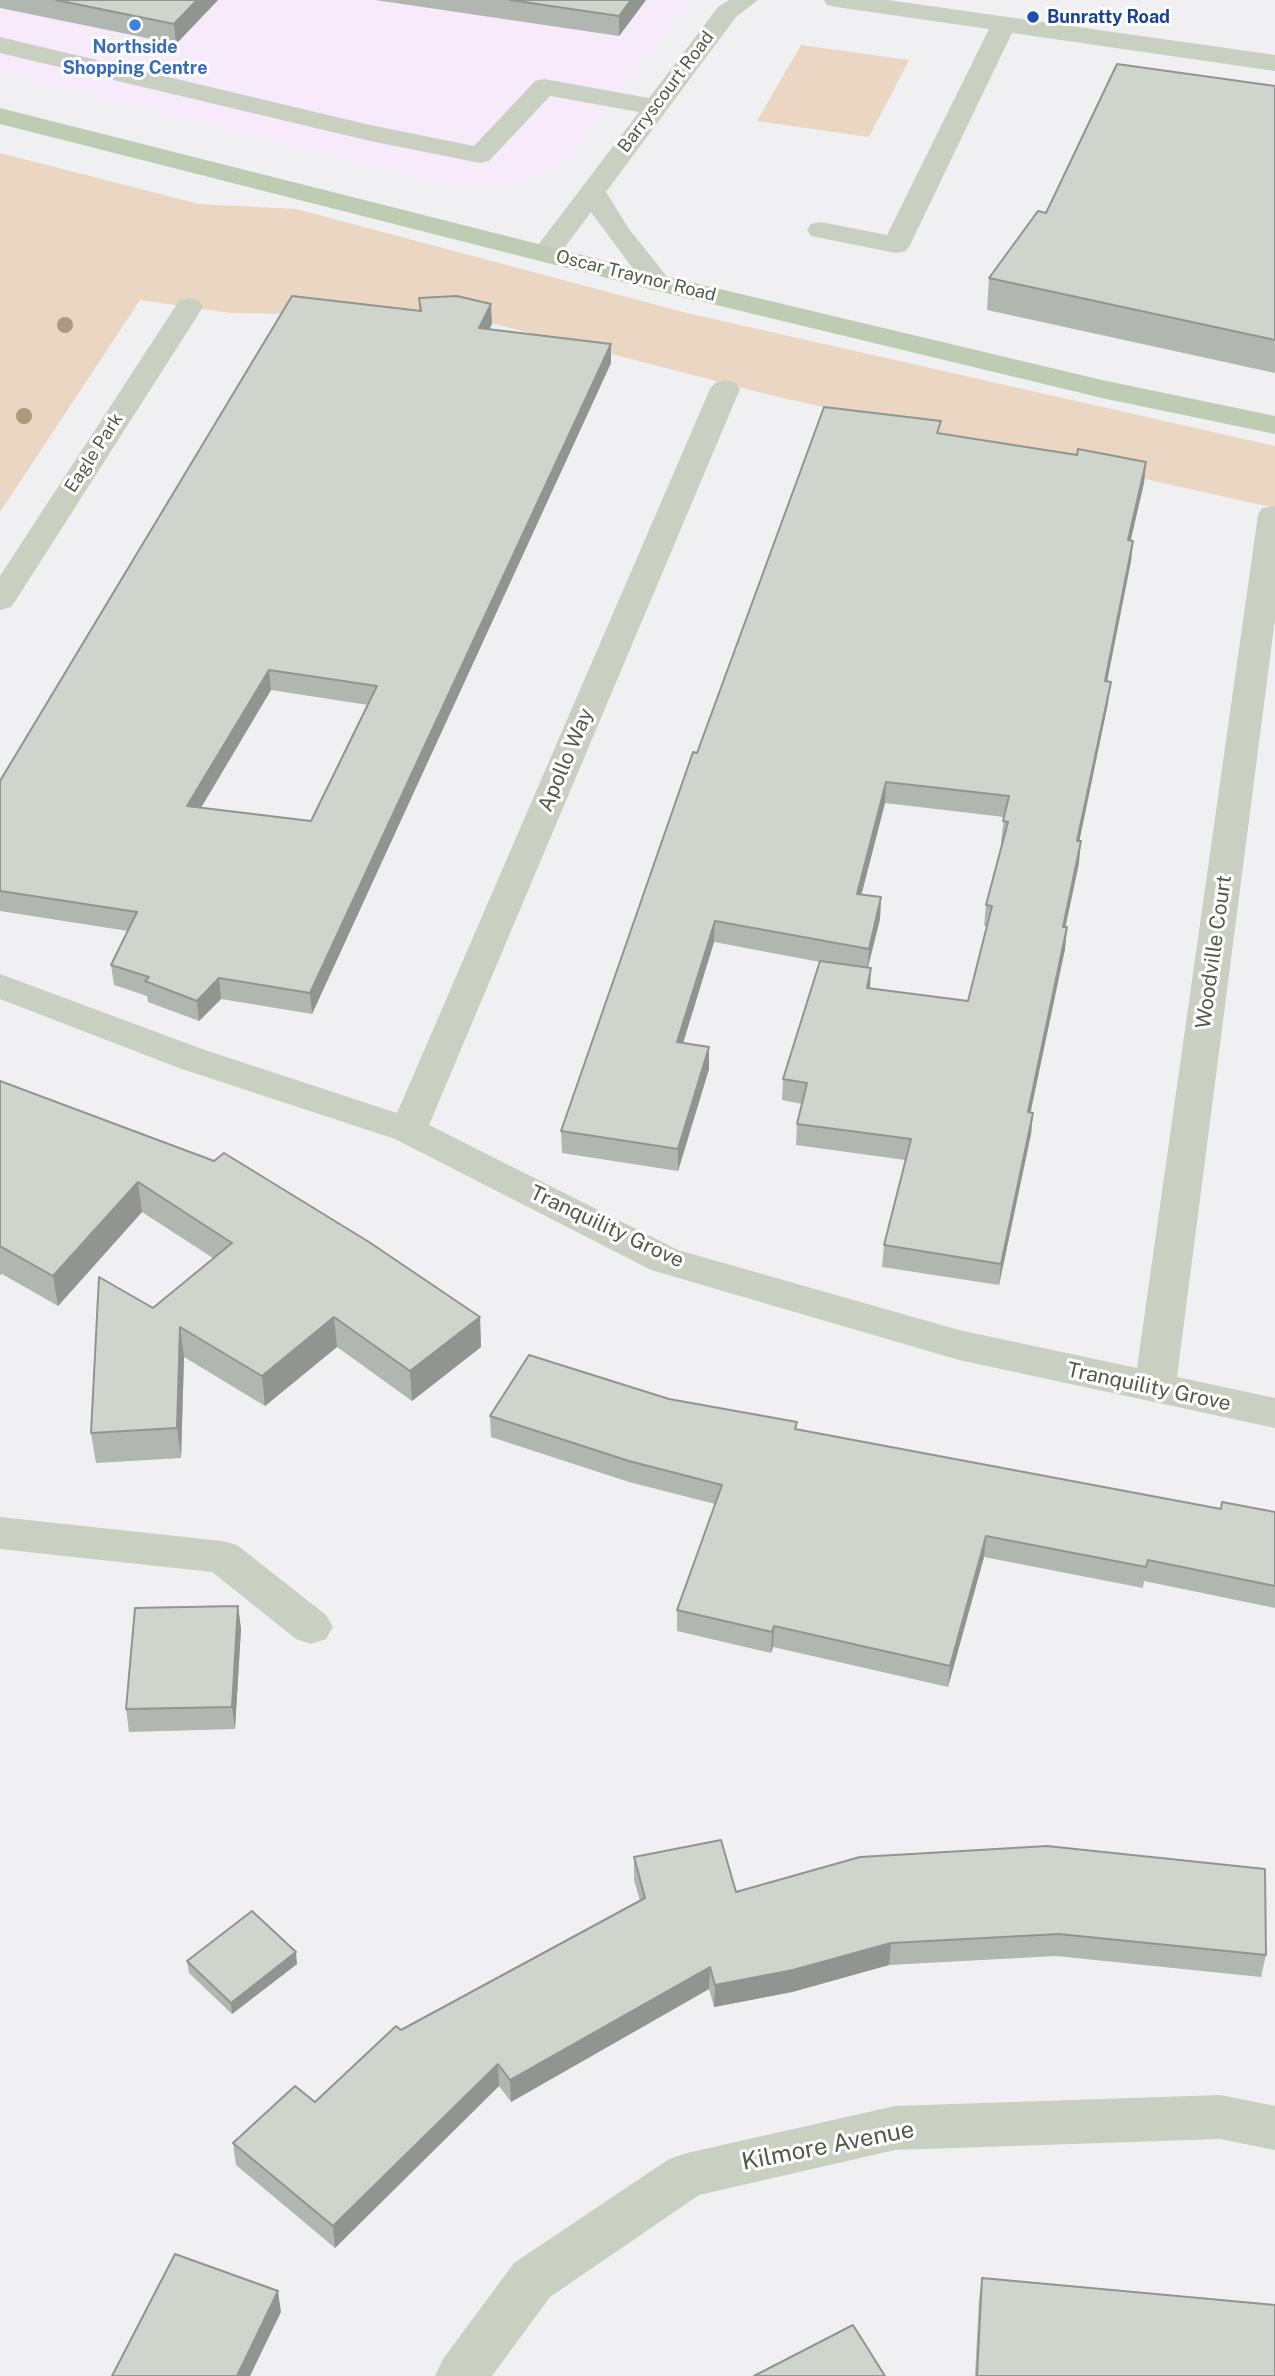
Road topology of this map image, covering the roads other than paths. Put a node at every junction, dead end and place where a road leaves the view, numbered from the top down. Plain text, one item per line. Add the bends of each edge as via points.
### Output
1 (746, 0) edge
2 (836, 0) edge
3 (1005, 22) junction
4 (0, 45) edge
5 (1275, 63) edge
6 (655, 107) junction
7 (0, 116) edge
8 (592, 191) junction
9 (821, 230) dead end
10 (546, 253) junction
11 (659, 283) junction
12 (189, 307) dead end
13 (725, 390) dead end
14 (1275, 425) edge
15 (1273, 515) dead end
16 (0, 600) edge
17 (0, 986) edge
18 (408, 1130) junction
19 (1155, 1389) junction
20 (1275, 1413) edge
21 (0, 1533) edge
22 (310, 1627) dead end
23 (1275, 2128) edge
24 (461, 2376) edge

1 - 6 street, Barryscourt Road via 727,12
2 - 3 street
3 - 5 street
3 - 9 street via 896,245
4 - 6 street via 480,155 544,88
6 - 8 street, Barryscourt Road
7 - 10 main road, Oscar Traynor Road
8 - 10 street, Barryscourt Road
8 - 11 street via 618,233
10 - 11 main road, Oscar Traynor Road
11 - 14 main road, Oscar Traynor Road via 1102,389
12 - 16 street, Eagle Park
13 - 18 street, Apollo Way
15 - 19 street, Woodville Court
17 - 18 street, Tranquility Grove via 192,1059
18 - 19 street, Tranquility Grove via 665,1259 959,1345
19 - 20 street, Tranquility Grove
21 - 22 street via 222,1557
23 - 24 street, Kilmore Avenue via 1220,2118 895,2128 687,2175 532,2280

